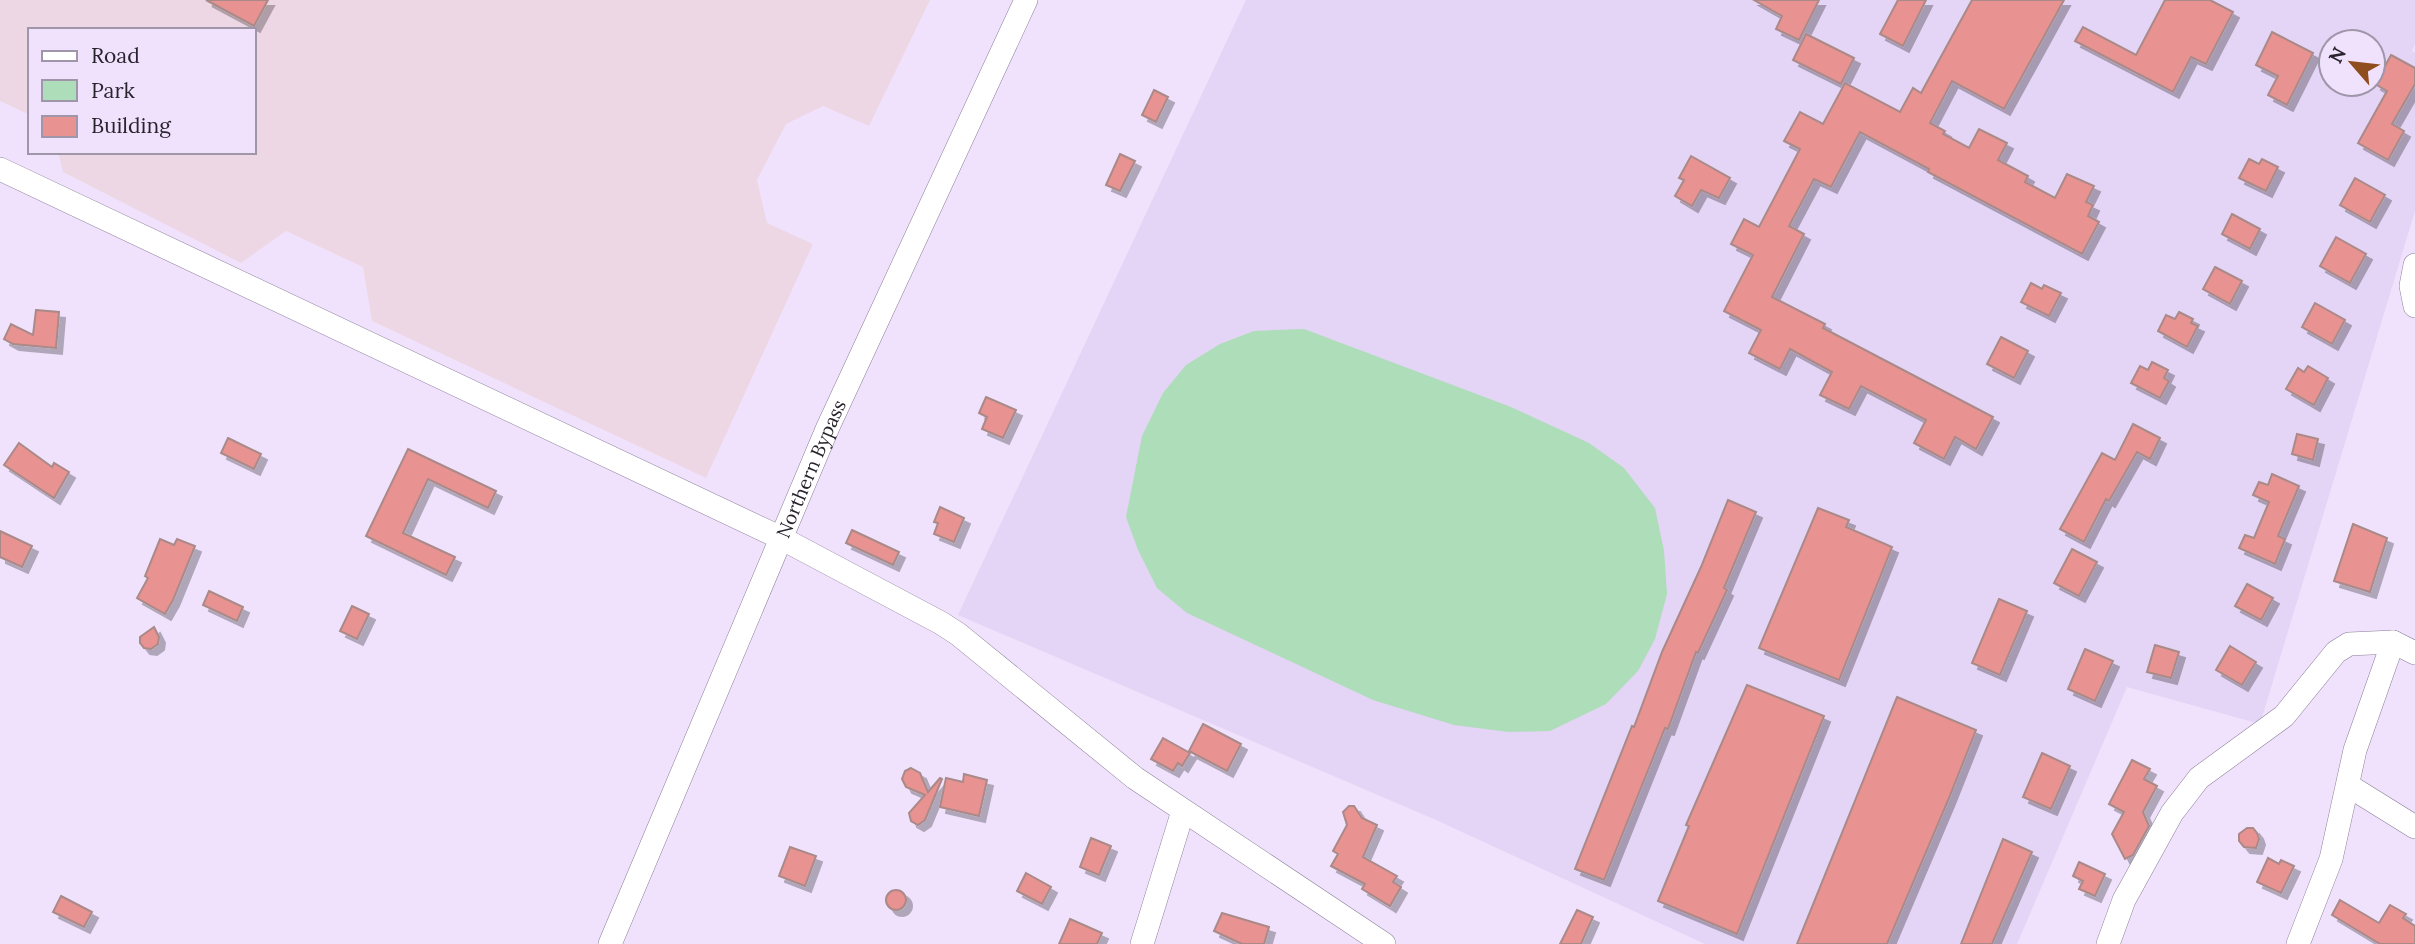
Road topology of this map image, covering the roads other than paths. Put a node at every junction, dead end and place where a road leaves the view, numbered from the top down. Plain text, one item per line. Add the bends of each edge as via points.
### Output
1 (1026, 0) edge
2 (0, 169) edge
3 (2415, 265) edge
4 (2415, 306) edge
5 (781, 538) junction
6 (2393, 642) junction
7 (2415, 653) edge
8 (2348, 786) junction
9 (1184, 811) junction
10 (2415, 827) edge
11 (610, 944) edge
12 (1142, 944) edge
13 (1384, 944) edge
14 (2108, 944) edge
15 (2298, 944) edge

1 - 5 street, Northern Bypass via 828,426
2 - 5 street
3 - 4 street via 2411,286
5 - 9 street via 958,634 1090,743
5 - 11 street, Northern Bypass
6 - 7 street
6 - 8 street via 2355,750
6 - 14 street via 2349,644 2336,652 2284,716 2199,778 2172,813 2124,900
8 - 10 street
8 - 15 street via 2332,859
9 - 12 street
9 - 13 street

